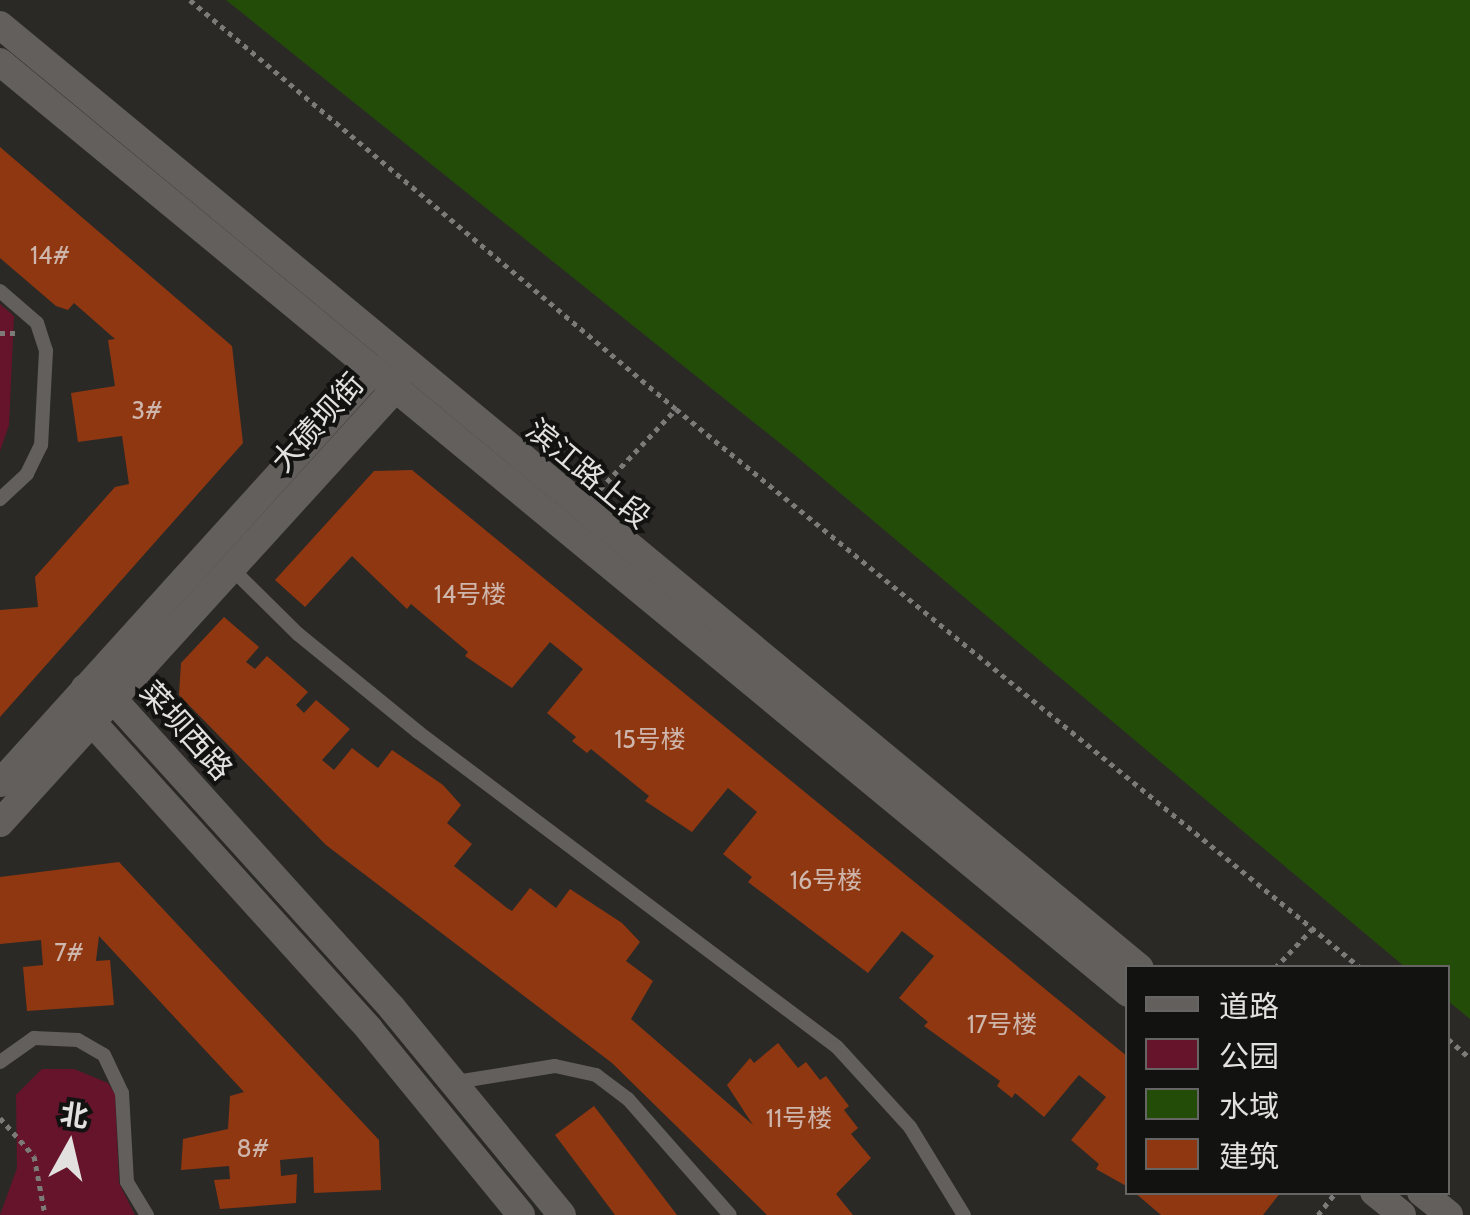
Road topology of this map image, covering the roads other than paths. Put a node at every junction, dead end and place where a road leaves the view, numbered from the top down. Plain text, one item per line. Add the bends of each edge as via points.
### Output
1 (0, 26) edge
2 (0, 62) edge
3 (0, 291) edge
4 (403, 363) junction
5 (382, 382) junction
6 (0, 498) edge
7 (231, 568) junction
8 (84, 688) junction
9 (112, 698) junction
10 (92, 721) junction
11 (0, 782) edge
12 (0, 822) edge
13 (1136, 965) edge
14 (1125, 991) edge
15 (0, 1036) edge
16 (14, 1049) junction
17 (0, 1062) edge
18 (456, 1082) junction
19 (1378, 1195) edge
20 (1425, 1195) edge
21 (147, 1215) edge
22 (521, 1215) edge
23 (562, 1215) edge
24 (730, 1215) edge
25 (964, 1215) edge
26 (1402, 1215) edge
27 (1449, 1215) edge

1 - 4 main road, 滨江路上段
2 - 5 main road, 滨江路上段
3 - 6 lane via 37,323 46,351 41,445 28,474
4 - 5 main road, 大碛坝街
4 - 13 main road, 滨江路上段
5 - 7 main road, 大碛坝街
5 - 8 main road, 大碛坝街
5 - 14 main road, 滨江路上段
7 - 9 main road, 大碛坝街
7 - 25 lane via 298,634 418,732 837,1047 910,1127
8 - 9 main road, 菜坝西路
8 - 10 main road, 菜坝西路
8 - 11 main road, 大碛坝街
9 - 10 main road, 大碛坝街
9 - 18 main road, 菜坝西路
10 - 12 main road, 大碛坝街
10 - 22 main road, 菜坝西路 via 368,1029
15 - 16 lane
16 - 17 lane
16 - 21 lane via 34,1038 64,1036 92,1046 113,1066 122,1092 127,1182
18 - 23 main road, 菜坝西路
18 - 24 lane via 555,1066 596,1075 628,1099
19 - 26 main road
20 - 27 main road

